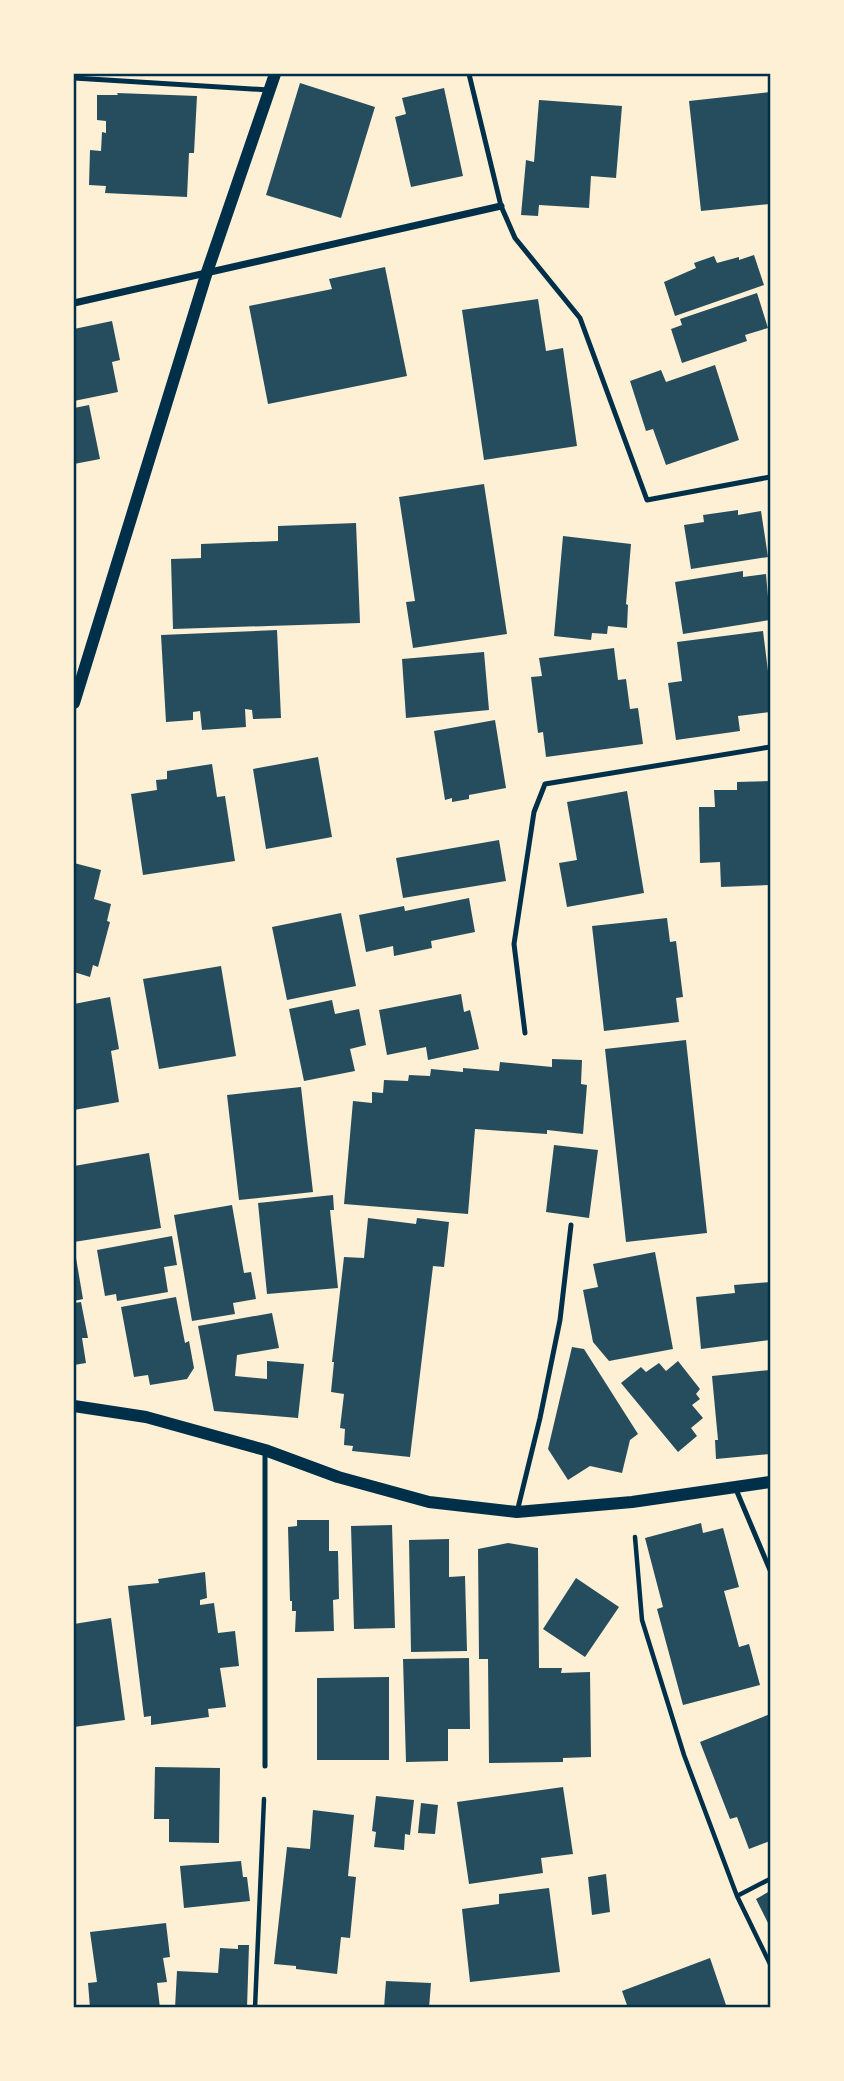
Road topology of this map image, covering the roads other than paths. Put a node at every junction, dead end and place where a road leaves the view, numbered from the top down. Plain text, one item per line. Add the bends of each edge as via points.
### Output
1 (275, 74) edge
2 (469, 74) edge
3 (74, 78) edge
4 (269, 90) junction
5 (501, 206) junction
6 (206, 275) junction
7 (74, 303) edge
8 (771, 477) edge
9 (74, 703) edge
10 (771, 747) edge
11 (524, 1033) dead end
12 (570, 1224) dead end
13 (74, 1406) edge
14 (265, 1450) junction
15 (771, 1482) edge
16 (735, 1487) junction
17 (517, 1512) junction
18 (771, 1570) edge
19 (265, 1766) road end

1 - 4 street
2 - 5 lane
3 - 4 lane
4 - 6 street
5 - 6 street
5 - 8 lane via 515,238 580,318 647,500
6 - 7 street
6 - 9 street
10 - 11 lane via 545,784 534,812 514,944
12 - 17 lane via 560,1320
13 - 14 street via 146,1417
14 - 17 street via 338,1477 429,1502
14 - 19 lane
15 - 16 street
16 - 17 street
16 - 18 lane

